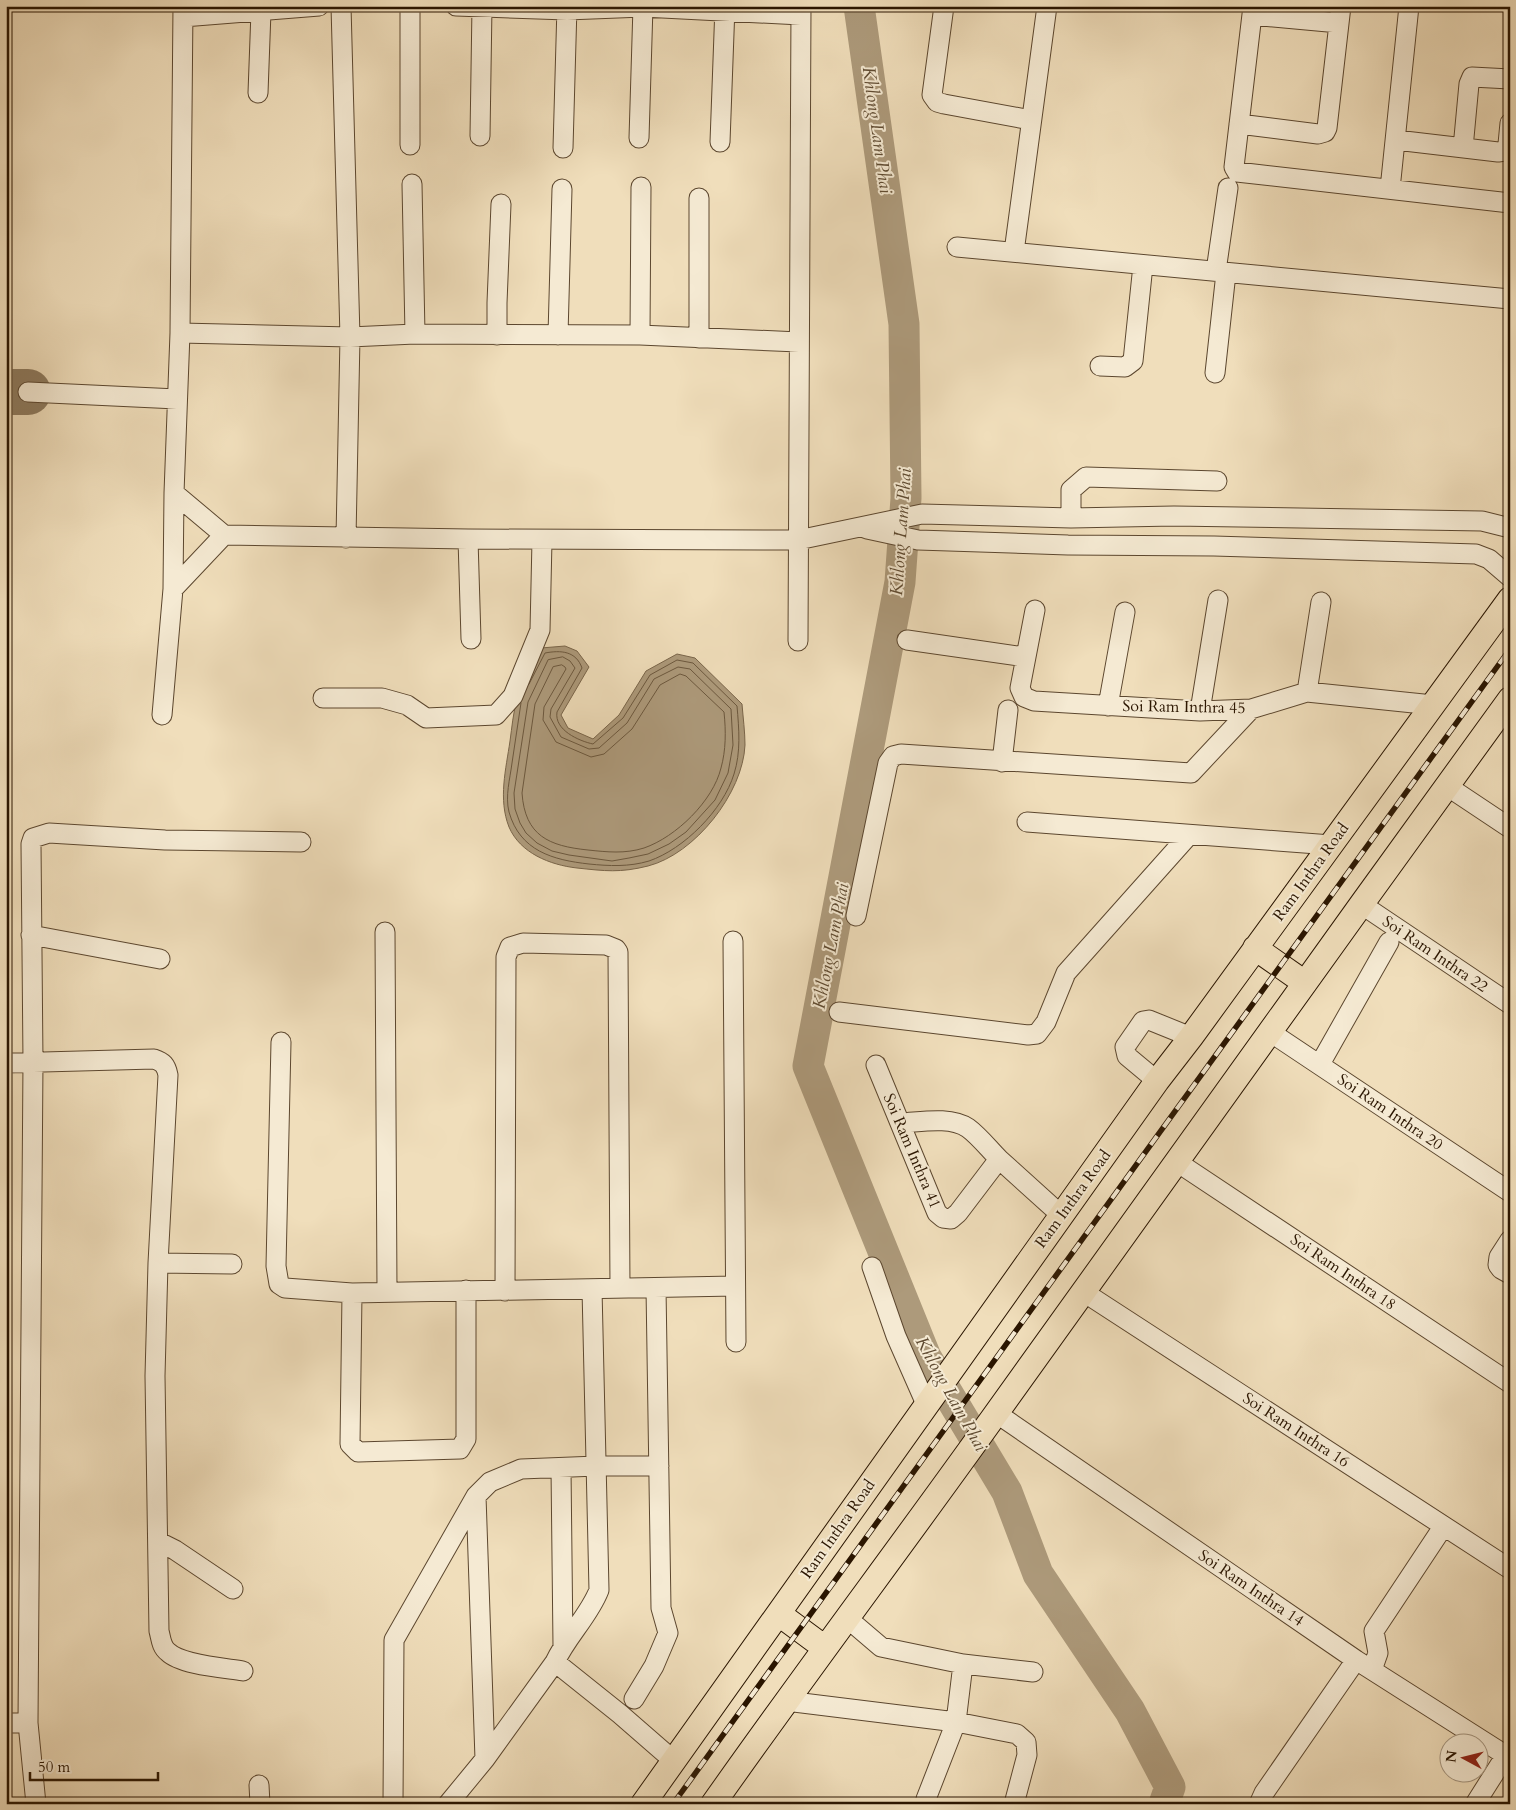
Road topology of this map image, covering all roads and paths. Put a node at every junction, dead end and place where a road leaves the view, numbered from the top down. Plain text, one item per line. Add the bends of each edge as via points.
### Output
1 (319, 6) edge
2 (341, 6) edge
3 (410, 6) edge
4 (456, 6) edge
5 (944, 6) edge
6 (1047, 6) edge
7 (1409, 6) edge
8 (482, 7) edge
9 (643, 7) edge
10 (567, 8) edge
11 (725, 9) edge
12 (1252, 10) edge
13 (261, 11) junction
14 (801, 11) edge
15 (183, 12) edge
16 (1340, 15) edge
17 (1510, 80) edge
18 (258, 93) dead end
19 (1031, 120) junction
20 (1510, 123) edge
21 (1239, 124) junction
22 (480, 136) dead end
23 (639, 138) dead end
24 (1396, 140) junction
25 (720, 142) dead end
26 (410, 145) dead end
27 (563, 148) dead end
28 (1464, 148) junction
29 (412, 184) dead end
30 (641, 187) dead end
31 (1228, 188) dead end
32 (562, 189) dead end
33 (1390, 190) junction
34 (699, 198) dead end
35 (1510, 203) edge
36 (501, 204) dead end
37 (957, 247) dead end
38 (1014, 252) junction
39 (1143, 265) junction
40 (1221, 272) junction
41 (1510, 299) edge
42 (180, 333) junction
43 (415, 334) junction
44 (497, 335) junction
45 (558, 335) junction
46 (640, 335) junction
47 (350, 337) junction
48 (699, 338) junction
49 (799, 342) junction
50 (1100, 366) dead end
51 (1215, 372) dead end
52 (28, 392) dead end
53 (177, 399) junction
54 (1217, 481) dead end
55 (174, 493) junction
56 (1071, 518) junction
57 (899, 527) junction
58 (1510, 528) edge
59 (224, 536) junction
60 (346, 538) junction
61 (468, 539) junction
62 (542, 540) junction
63 (798, 540) junction
64 (1510, 577) edge
65 (173, 589) junction
66 (1510, 599) edge
67 (1218, 600) dead end
68 (1321, 602) dead end
69 (1035, 610) dead end
70 (1125, 612) dead end
71 (471, 639) dead end
72 (907, 640) dead end
73 (798, 641) dead end
74 (1025, 657) junction
75 (1307, 692) junction
76 (323, 698) dead end
77 (1510, 699) edge
78 (1432, 705) junction
79 (1108, 706) junction
80 (1251, 709) junction
81 (1008, 710) dead end
82 (1200, 711) junction
83 (162, 716) dead end
84 (1002, 762) junction
85 (1447, 786) junction
86 (1027, 822) dead end
87 (1510, 828) edge
88 (1189, 836) junction
89 (301, 842) dead end
90 (1331, 845) junction
91 (1361, 904) junction
92 (856, 916) dead end
93 (385, 932) dead end
94 (31, 935) junction
95 (733, 941) dead end
96 (1389, 942) dead end
97 (1255, 948) junction
98 (160, 959) dead end
99 (1305, 983) junction
100 (1510, 1004) edge
101 (839, 1012) dead end
102 (1270, 1032) junction
103 (1191, 1037) junction
104 (281, 1042) dead end
105 (33, 1062) junction
106 (6, 1063) edge
107 (1320, 1064) junction
108 (876, 1065) dead end
109 (1157, 1081) junction
110 (901, 1123) junction
111 (999, 1159) junction
112 (1177, 1162) junction
113 (1510, 1192) edge
114 (1061, 1215) junction
115 (1510, 1240) edge
116 (158, 1263) junction
117 (232, 1264) dead end
118 (872, 1267) dead end
119 (1510, 1274) edge
120 (734, 1286) junction
121 (620, 1288) junction
122 (656, 1288) junction
123 (592, 1289) junction
124 (466, 1290) junction
125 (506, 1291) junction
126 (1082, 1291) junction
127 (352, 1292) junction
128 (387, 1292) junction
129 (736, 1342) dead end
130 (1510, 1383) edge
131 (930, 1399) junction
132 (989, 1422) junction
133 (597, 1466) junction
134 (659, 1466) junction
135 (561, 1468) junction
136 (476, 1496) junction
137 (1443, 1526) junction
138 (159, 1542) junction
139 (1510, 1569) edge
140 (233, 1589) dead end
141 (779, 1614) junction
142 (847, 1618) junction
143 (825, 1648) junction
144 (559, 1654) junction
145 (1356, 1660) junction
146 (963, 1664) junction
147 (1372, 1670) junction
148 (243, 1671) dead end
149 (1033, 1672) dead end
150 (634, 1698) dead end
151 (786, 1701) junction
152 (956, 1722) junction
153 (28, 1723) junction
154 (6, 1724) edge
155 (1508, 1756) edge
156 (485, 1759) junction
157 (674, 1761) junction
158 (259, 1784) dead end
159 (926, 1799) dead end
160 (36, 1804) edge
161 (260, 1804) edge
162 (393, 1804) edge
163 (448, 1804) edge
164 (643, 1804) edge
165 (712, 1804) edge
166 (1014, 1804) edge
167 (1259, 1804) edge
168 (1475, 1804) edge

1 - 13 street
2 - 47 street
3 - 26 street
4 - 8 street
5 - 19 street via 932,95 937,102
6 - 19 street
7 - 24 street
8 - 10 street
8 - 22 street
9 - 10 street
9 - 11 street
9 - 23 street
10 - 27 street
11 - 14 street
11 - 25 street
12 - 16 street
12 - 21 street
13 - 15 street
13 - 18 street
14 - 49 street
15 - 42 street
16 - 21 street via 1325,132 1318,134
17 - 28 street via 1472,78
19 - 38 street
20 - 28 street via 1505,151
21 - 33 street via 1234,167 1237,172
24 - 28 street
24 - 33 street
29 - 43 street
30 - 46 street
31 - 40 street
32 - 45 street
33 - 35 street
34 - 48 street
36 - 44 street
37 - 38 street
38 - 39 street
39 - 40 street
39 - 50 street via 1133,361 1125,367
40 - 41 street
40 - 51 street
42 - 47 street
42 - 53 street
43 - 44 street
43 - 47 street
44 - 45 street
45 - 46 street
46 - 48 street
47 - 60 street
48 - 49 street
49 - 63 street
52 - 53 street
53 - 55 street
54 - 56 street via 1086,477 1071,490
55 - 59 street
55 - 65 street
56 - 57 street via 922,514
56 - 58 street via 1174,516 1482,521
57 - 63 street via 859,527
57 - 64 street via 918,540 1476,554 1489,559
59 - 60 street
59 - 65 street
60 - 61 street
61 - 62 street
61 - 71 street
62 - 63 street
62 - 76 street via 540,630 513,696 496,715 426,718 407,705 382,698
63 - 73 street
65 - 83 street
66 - 78 main road, Ram Inthra Road
67 - 82 street
68 - 75 street
69 - 74 street, Soi Ram Inthra 45
70 - 79 street
72 - 74 street
74 - 79 street, Soi Ram Inthra 45 via 1020,688 1024,697 1034,701
75 - 78 street, Soi Ram Inthra 45
75 - 80 street, Soi Ram Inthra 45
77 - 85 main road
78 - 90 main road, Ram Inthra Road
79 - 82 street, Soi Ram Inthra 45
80 - 82 street, Soi Ram Inthra 45
80 - 84 street via 1191,773
81 - 84 street
84 - 92 street via 893,756 888,763
85 - 87 street
85 - 91 main road
86 - 88 street
88 - 90 street
88 - 101 street via 1066,973 1046,1022 1037,1034
89 - 94 street via 39,835 32,838 31,844
90 - 97 main road, Ram Inthra Road
91 - 99 main road
91 - 100 street, Soi Ram Inthra 22
93 - 128 street
94 - 98 street
94 - 105 street
95 - 120 street
96 - 107 street
97 - 99 main road
97 - 103 main road, Ram Inthra Road
99 - 102 main road
102 - 107 street, Soi Ram Inthra 20
102 - 112 main road
103 - 109 main road, Ram Inthra Road
103 - 109 street via 1149,1020 1143,1021 1125,1047 1127,1056
104 - 127 street via 279,1284 284,1288
105 - 106 street
105 - 116 street via 154,1059 166,1066
105 - 153 street
107 - 113 street, Soi Ram Inthra 20
108 - 110 street, Soi Ram Inthra 41
109 - 114 main road, Ram Inthra Road
110 - 111 street via 945,1121 958,1124 967,1128
110 - 111 street, Soi Ram Inthra 41 via 937,1212 944,1218 951,1219 958,1213
111 - 114 street
112 - 126 main road
112 - 130 street, Soi Ram Inthra 18
114 - 131 main road, Ram Inthra Road
115 - 119 street via 1499,1257 1498,1265
116 - 117 street
116 - 138 street via 155,1376
118 - 131 street via 896,1336
120 - 122 street
120 - 129 street
121 - 122 street
121 - 123 street
121 - 125 street via 618,952 606,945 523,943 510,947 506,957
122 - 134 street
123 - 125 street
123 - 133 street
124 - 125 street
124 - 127 street via 466,1438 460,1449 358,1452 350,1444
124 - 128 street
126 - 132 main road
126 - 137 street, Soi Ram Inthra 16
127 - 128 street
131 - 141 main road, Ram Inthra Road
132 - 142 main road
132 - 145 street, Soi Ram Inthra 14
133 - 134 street
133 - 135 street
133 - 144 street via 599,1590
134 - 150 street via 661,1608 668,1633
135 - 136 street via 520,1469 490,1482
135 - 144 street
136 - 156 street
136 - 162 street via 394,1640
137 - 139 street, Soi Ram Inthra 16
137 - 147 street via 1374,1631 1378,1652
138 - 140 street
138 - 148 street via 159,1631 162,1644 168,1653 180,1659
141 - 143 main road
141 - 157 main road, Ram Inthra Road
142 - 143 main road
142 - 146 street via 881,1647
143 - 151 main road
144 - 156 street
144 - 157 street
145 - 147 street, Soi Ram Inthra 14
145 - 167 street
146 - 149 street
146 - 152 street
147 - 155 street, Soi Ram Inthra 14
151 - 152 street
151 - 165 main road
152 - 159 street
152 - 166 street via 1018,1734 1026,1742 1028,1755
153 - 154 street
153 - 160 street
155 - 168 street
156 - 163 street
157 - 164 main road, Ram Inthra Road
158 - 161 street

